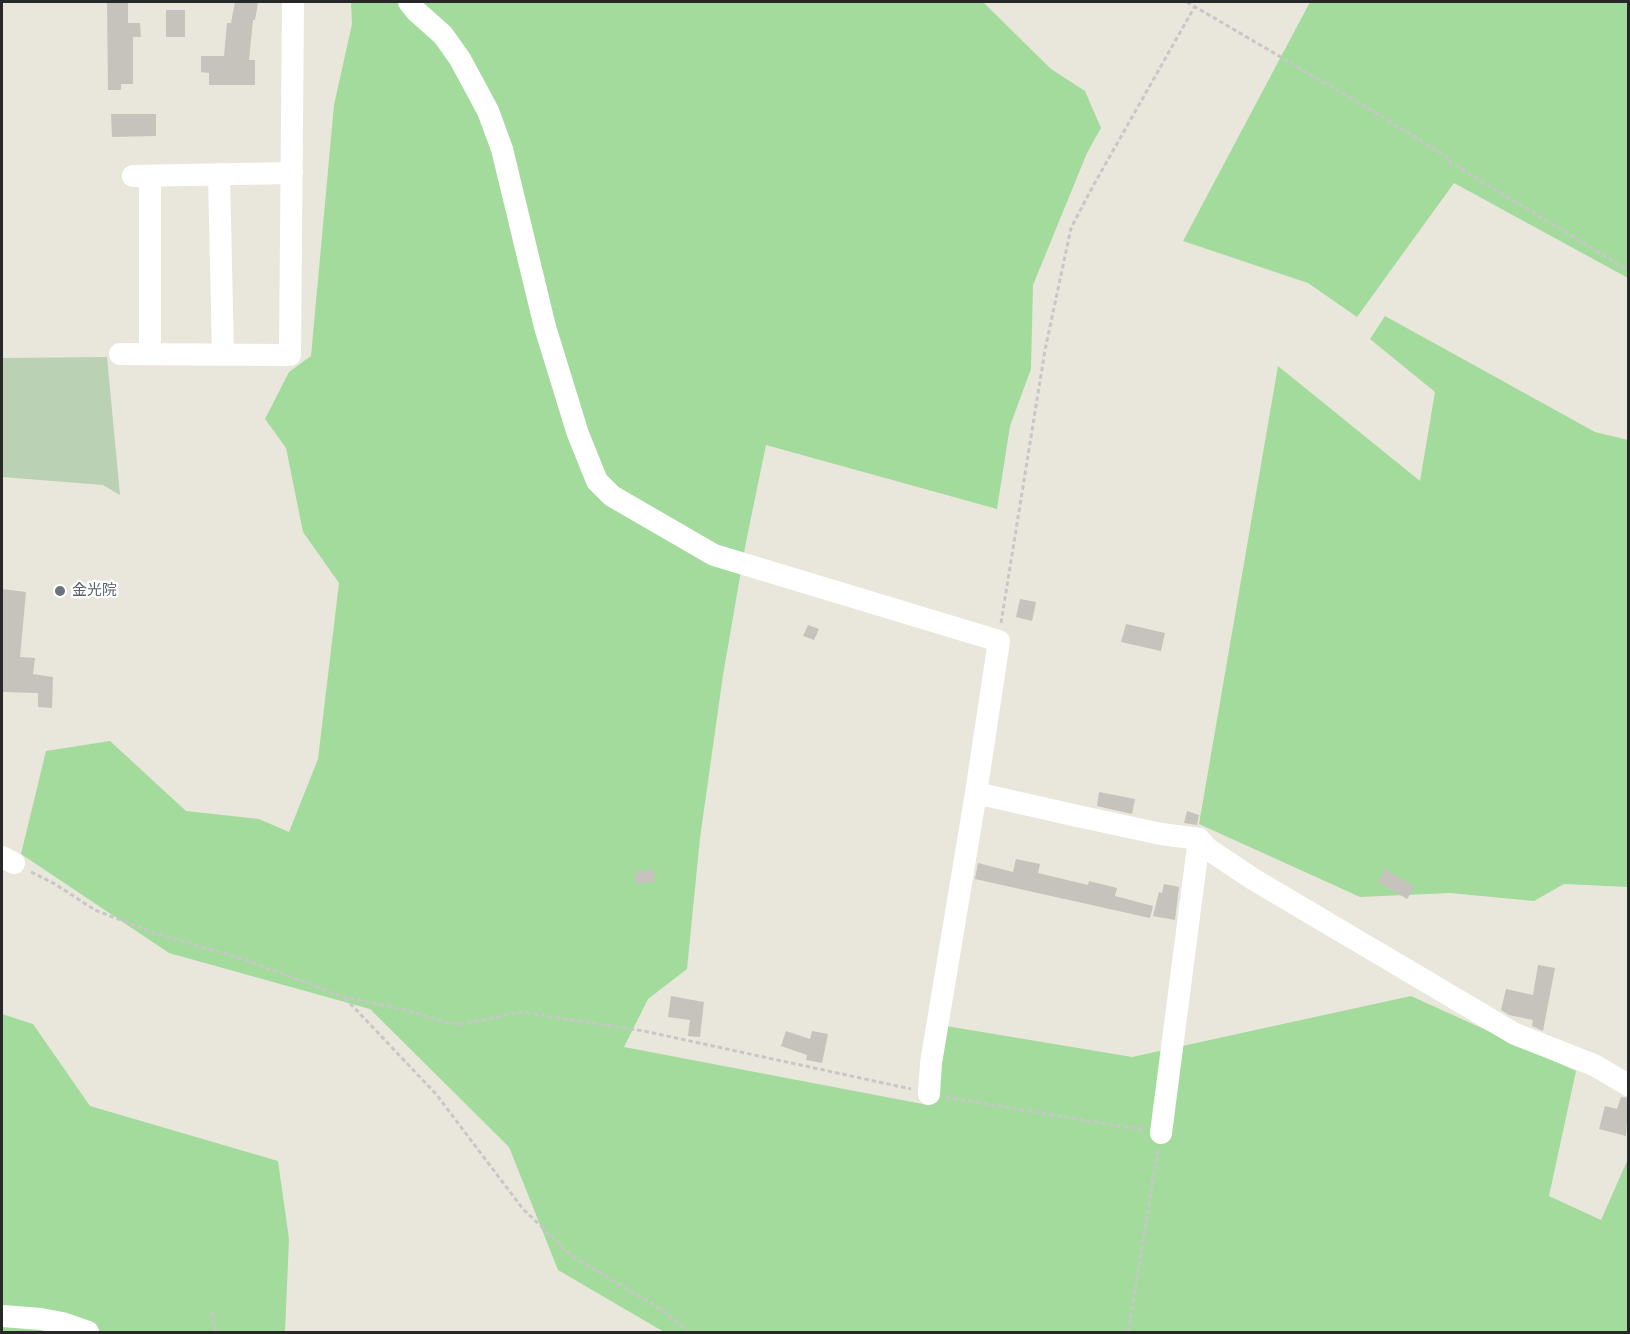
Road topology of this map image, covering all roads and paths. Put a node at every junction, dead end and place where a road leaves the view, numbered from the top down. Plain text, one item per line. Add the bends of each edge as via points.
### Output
1 (293, 2) edge
2 (409, 2) edge
3 (1187, 2) edge
4 (1195, 6) junction
5 (292, 173) junction
6 (219, 174) junction
7 (1629, 270) edge
8 (120, 354) dead end
9 (150, 354) junction
10 (223, 355) junction
11 (999, 641) junction
12 (975, 793) junction
13 (1199, 839) junction
14 (8, 860) edge
15 (344, 997) junction
16 (1629, 1085) edge
17 (929, 1094) junction
18 (1161, 1133) junction
19 (211, 1312) dead end
20 (2, 1316) edge
21 (88, 1332) edge
22 (216, 1332) edge
23 (689, 1332) edge
24 (1128, 1332) edge

1 - 5 street
2 - 11 street via 443,35 488,111 502,149 545,327 597,481 612,496 714,555
3 - 4 path
4 - 7 path
4 - 11 path via 1071,228 1045,351
5 - 6 street
5 - 10 street via 290,355
6 - 9 street via 142,176
6 - 10 street
8 - 9 street
9 - 10 street
11 - 12 street
12 - 13 street
12 - 17 street
13 - 16 street via 1253,879 1499,1025 1594,1065
13 - 18 street
14 - 15 path via 109,916 243,959
15 - 17 path via 448,1023 462,1024 521,1012 644,1031
15 - 23 path via 436,1095 523,1209 572,1256 662,1310
17 - 18 path
18 - 24 path
19 - 22 path
20 - 21 street via 63,1323

